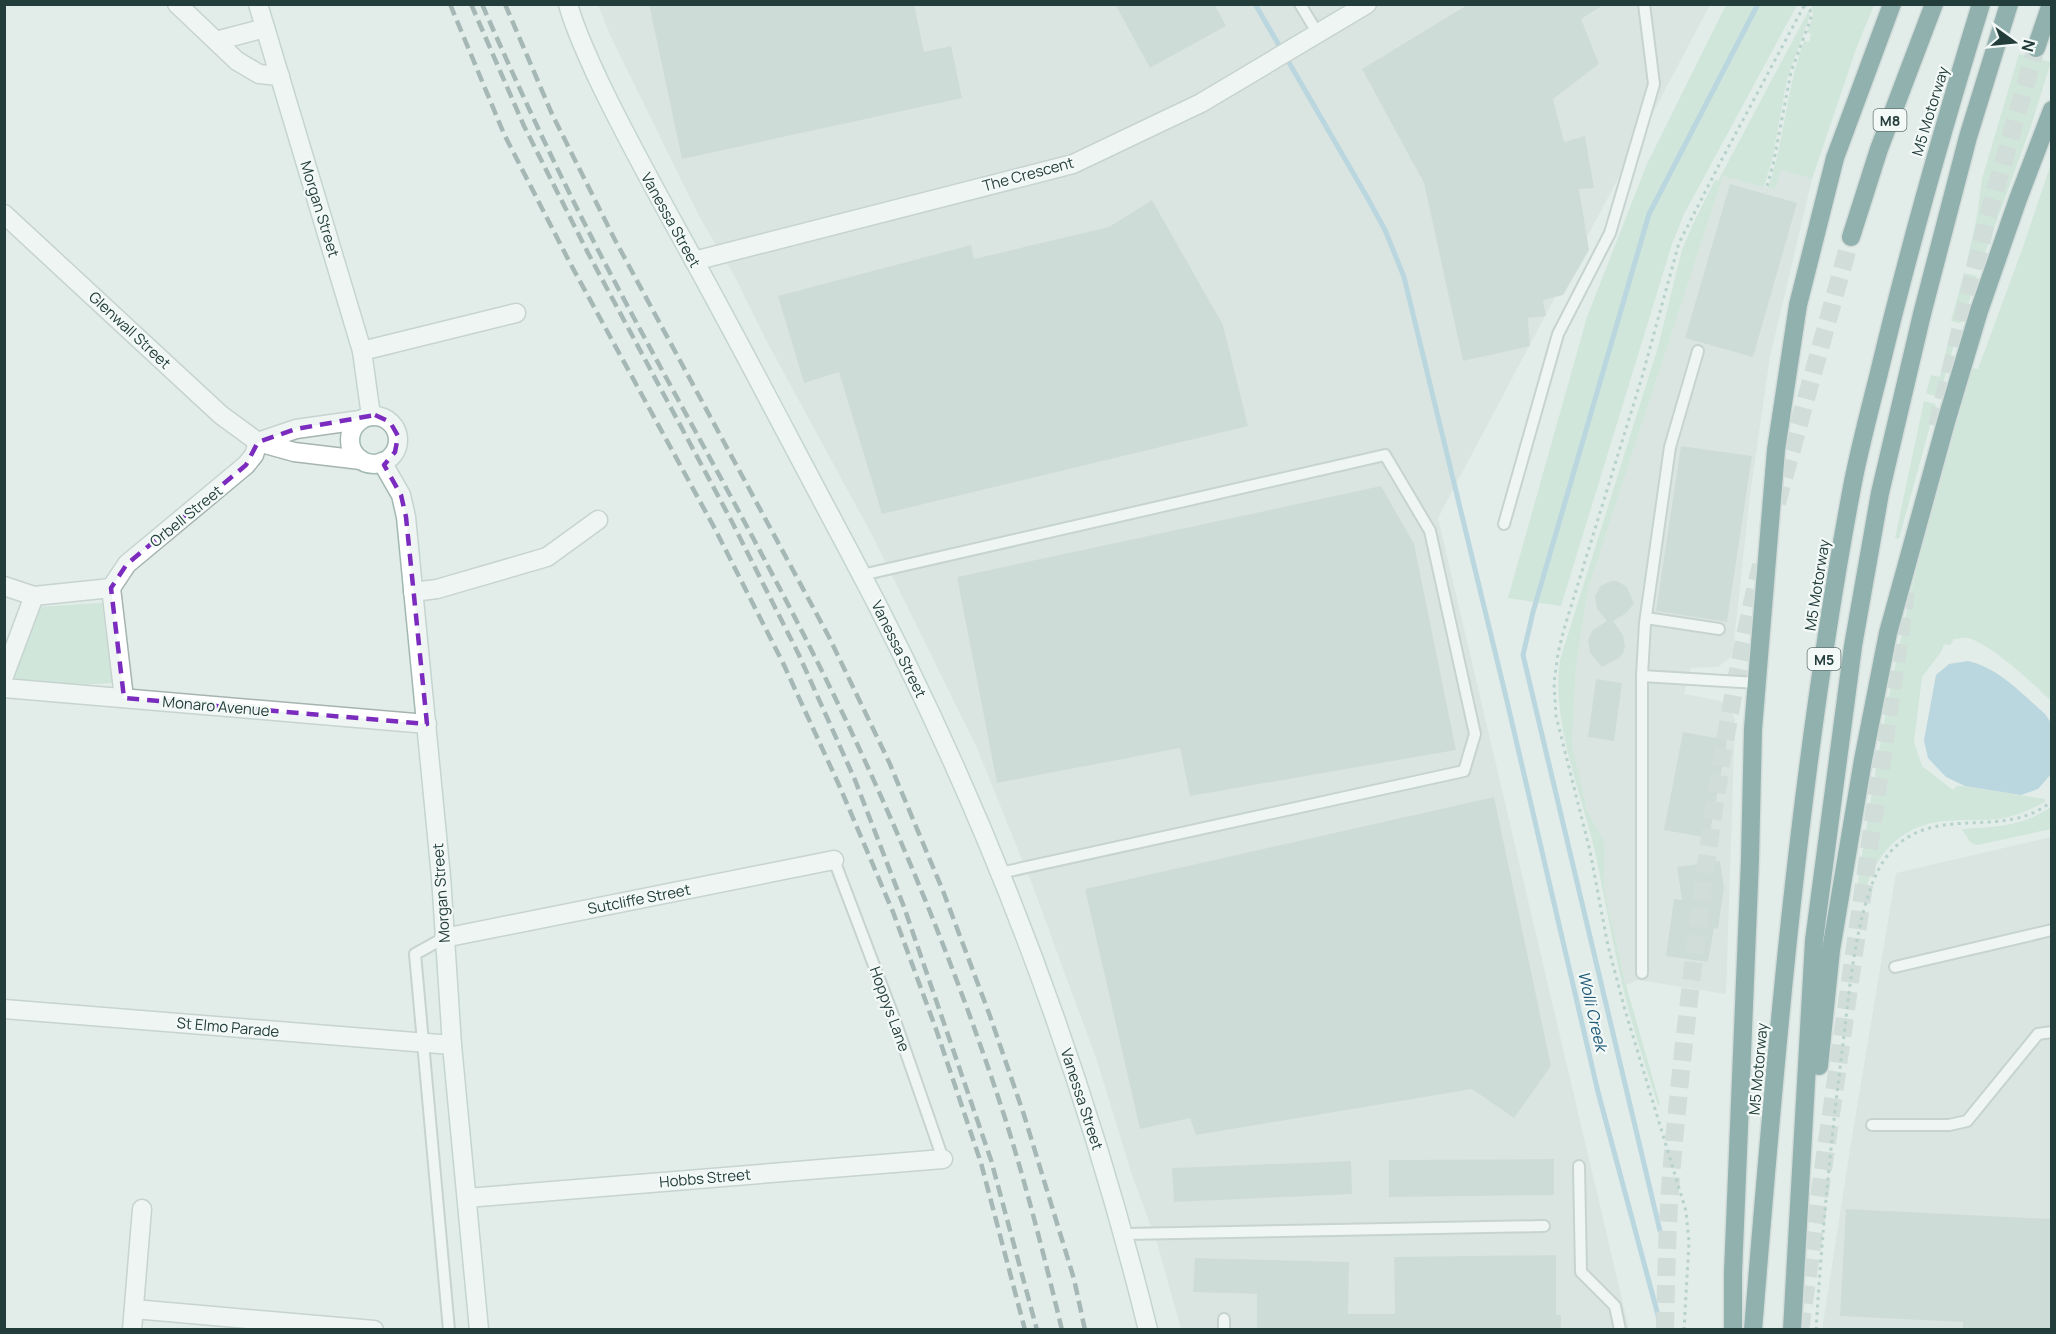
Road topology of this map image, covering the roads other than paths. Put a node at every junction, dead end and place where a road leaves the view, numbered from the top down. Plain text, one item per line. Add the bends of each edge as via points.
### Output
1 (177, 4) edge
2 (258, 4) edge
3 (568, 4) edge
4 (1300, 4) edge
5 (1367, 4) edge
6 (1644, 4) edge
7 (1892, 4) edge
8 (1934, 4) edge
9 (1981, 4) edge
10 (2009, 4) edge
11 (2051, 4) edge
12 (265, 28) junction
13 (1318, 34) junction
14 (216, 41) junction
15 (2036, 48) tunnel mouth
16 (280, 76) junction
17 (2052, 110) edge
18 (4, 214) edge
19 (1851, 237) tunnel mouth
20 (694, 261) junction
21 (516, 313) dead end
22 (362, 351) junction
23 (1698, 351) dead end
24 (365, 418) junction
25 (258, 442) junction
26 (362, 460) junction
27 (382, 462) junction
28 (598, 520) dead end
29 (1504, 524) dead end
30 (862, 575) junction
31 (4, 586) edge
32 (111, 588) junction
33 (413, 592) junction
34 (34, 596) junction
35 (1646, 618) junction
36 (1719, 629) dead end
37 (4, 676) edge
38 (1642, 676) junction
39 (1757, 684) junction
40 (4, 688) edge
41 (124, 698) junction
42 (427, 724) junction
43 (834, 860) joint
44 (1000, 873) junction
45 (2052, 930) edge
46 (444, 938) junction
47 (1895, 967) dead end
48 (1642, 973) dead end
49 (4, 1009) edge
50 (2052, 1032) edge
51 (422, 1043) junction
52 (452, 1045) junction
53 (1872, 1125) dead end
54 (943, 1159) joint
55 (1579, 1166) dead end
56 (468, 1197) junction
57 (142, 1209) dead end
58 (1544, 1226) dead end
59 (1124, 1234) junction
60 (1795, 1291) junction
61 (134, 1309) junction
62 (132, 1329) edge
63 (374, 1329) edge
64 (449, 1329) edge
65 (479, 1329) edge
66 (1148, 1329) edge
67 (1620, 1329) edge
68 (1733, 1329) edge
69 (1753, 1329) edge
70 (1792, 1329) edge

1 - 14 street
2 - 12 street, Morgan Street
3 - 20 street, Vanessa Street via 611,106
4 - 13 lane
5 - 13 street, The Crescent
6 - 29 lane via 1654,84 1610,233 1558,334
7 - 39 highway via 1835,158 1798,305 1776,450
8 - 19 highway, M8 via 1879,149
9 - 69 highway, M5 Motorway / M5 via 1938,143 1893,312 1854,478 1834,588 1807,771
10 - 60 highway, M5 via 1968,137 1922,314 1880,493 1853,646 1814,941
11 - 15 highway
12 - 14 street
12 - 16 street, Morgan Street
13 - 20 street, The Crescent via 1201,103 1073,164
14 - 16 street via 248,69
16 - 22 street, Morgan Street
17 - 60 highway via 1979,311 1888,633 1831,950
18 - 25 street, Glenwall Street via 221,415
20 - 30 street, Vanessa Street
21 - 22 street
22 - 24 street, Morgan Street
23 - 35 lane via 1670,447
24 - 25 street via 296,429
24 - 26 street via 354,426 350,442
24 - 27 street via 383,417 398,436 395,452
25 - 26 street via 294,452
25 - 32 street, Orbell Street via 246,465 127,564
26 - 27 street
27 - 33 street, Morgan Street via 401,495
28 - 33 street via 547,557
30 - 44 street, Vanessa Street via 939,730
30 - 44 lane via 1385,455 1430,531 1475,734 1464,771
31 - 34 street
32 - 34 street
32 - 41 street
33 - 42 street, Morgan Street
34 - 37 street
35 - 36 lane
35 - 38 lane
38 - 39 lane
38 - 48 lane
39 - 68 highway
40 - 41 street, Monaro Avenue
41 - 42 street, Monaro Avenue
42 - 46 street, Morgan Street
43 - 46 street, Sutcliffe Street
43 - 54 lane, Hoppys Lane
44 - 59 street, Vanessa Street via 1068,1056
45 - 47 lane
46 - 51 lane via 415,954
46 - 52 street, Morgan Street
49 - 51 street, St Elmo Parade
50 - 53 lane via 2037,1034 1967,1121 1949,1125
51 - 52 street, St Elmo Parade
51 - 64 lane
52 - 56 street, Morgan Street
54 - 56 street, Hobbs Street
55 - 67 lane via 1581,1272 1614,1306
56 - 65 street, Morgan Street
57 - 61 street
58 - 59 lane
59 - 66 street, Vanessa Street
60 - 70 highway, M5
61 - 62 street
61 - 63 street

